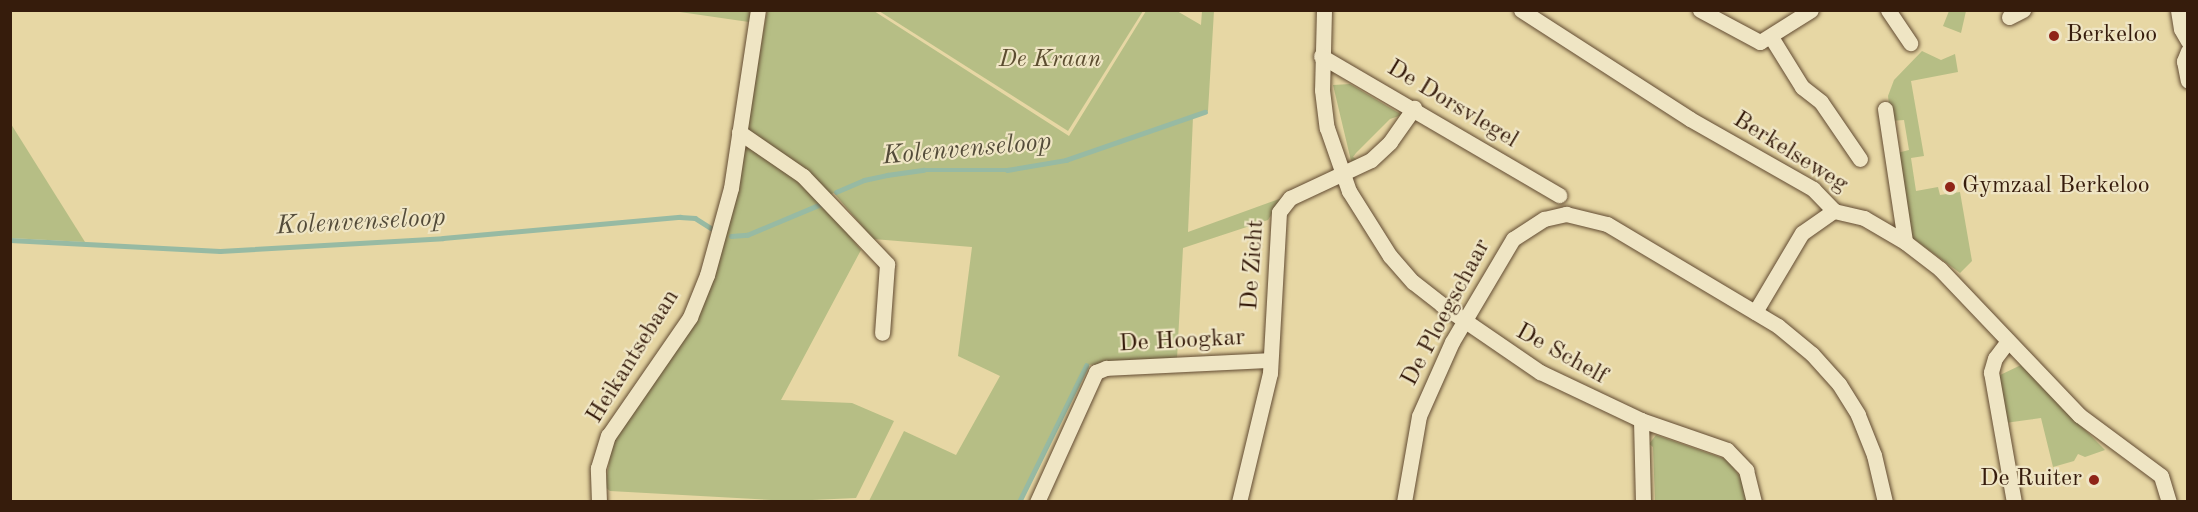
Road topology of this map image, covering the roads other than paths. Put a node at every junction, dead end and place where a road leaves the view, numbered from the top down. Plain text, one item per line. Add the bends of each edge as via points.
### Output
1 (758, 10) edge
2 (1324, 10) edge
3 (1521, 10) edge
4 (1700, 10) edge
5 (1811, 10) edge
6 (1888, 10) edge
7 (2178, 10) edge
8 (1771, 37) junction
9 (2187, 41) edge
10 (1910, 43) dead end
11 (2187, 51) edge
12 (1321, 56) junction
13 (2187, 81) edge
14 (1414, 108) junction
15 (1885, 109) dead end
16 (739, 132) junction
17 (1860, 159) dead end
18 (1343, 175) junction
19 (1559, 195) dead end
20 (1834, 211) junction
21 (1905, 242) junction
22 (1755, 312) junction
23 (1464, 321) junction
24 (882, 333) dead end
25 (2008, 341) junction
26 (1270, 360) junction
27 (1641, 420) junction
28 (599, 501) edge
29 (1037, 501) edge
30 (1239, 501) edge
31 (1404, 501) edge
32 (1643, 501) edge
33 (1754, 501) edge
34 (1885, 501) edge
35 (2014, 501) edge
36 (2169, 501) edge

1 - 16 street, Heikantsebaan
2 - 12 street
3 - 20 street, Berkelseweg via 1690,119 1814,189
4 - 8 street via 1751,40 1760,42
5 - 8 street
6 - 10 street
7 - 9 street
8 - 17 street via 1802,87 1821,102
11 - 13 street
12 - 14 street, De Dorsvlegel
12 - 18 street via 1327,128
14 - 18 street, De Zicht via 1390,142 1366,163
14 - 19 street, De Dorsvlegel
15 - 21 street
16 - 24 street via 803,176 887,264
16 - 28 street, Heikantsebaan via 731,188 707,275 690,316 608,436 598,468
18 - 23 street via 1366,221 1390,256 1413,282
18 - 26 street, De Zicht via 1290,198 1279,212
20 - 21 street, Berkelseweg via 1864,218
20 - 22 street via 1802,233
21 - 25 street, Berkelseweg via 1940,269
22 - 23 street, De Ploegschaar via 1607,224 1566,214 1544,219 1513,239
22 - 34 street, De Ploegschaar via 1796,340 1839,384 1867,436
23 - 27 street, De Schelf via 1548,376
23 - 31 street, De Ploegschaar via 1424,402 1412,444
25 - 35 street via 1995,358 1991,372
25 - 36 street, Berkelseweg via 2079,415 2161,476
26 - 29 street, De Hoogkar via 1106,368 1096,372
26 - 30 street, De Zicht via 1268,391
27 - 32 street
27 - 33 street, De Schelf via 1727,450 1746,470

